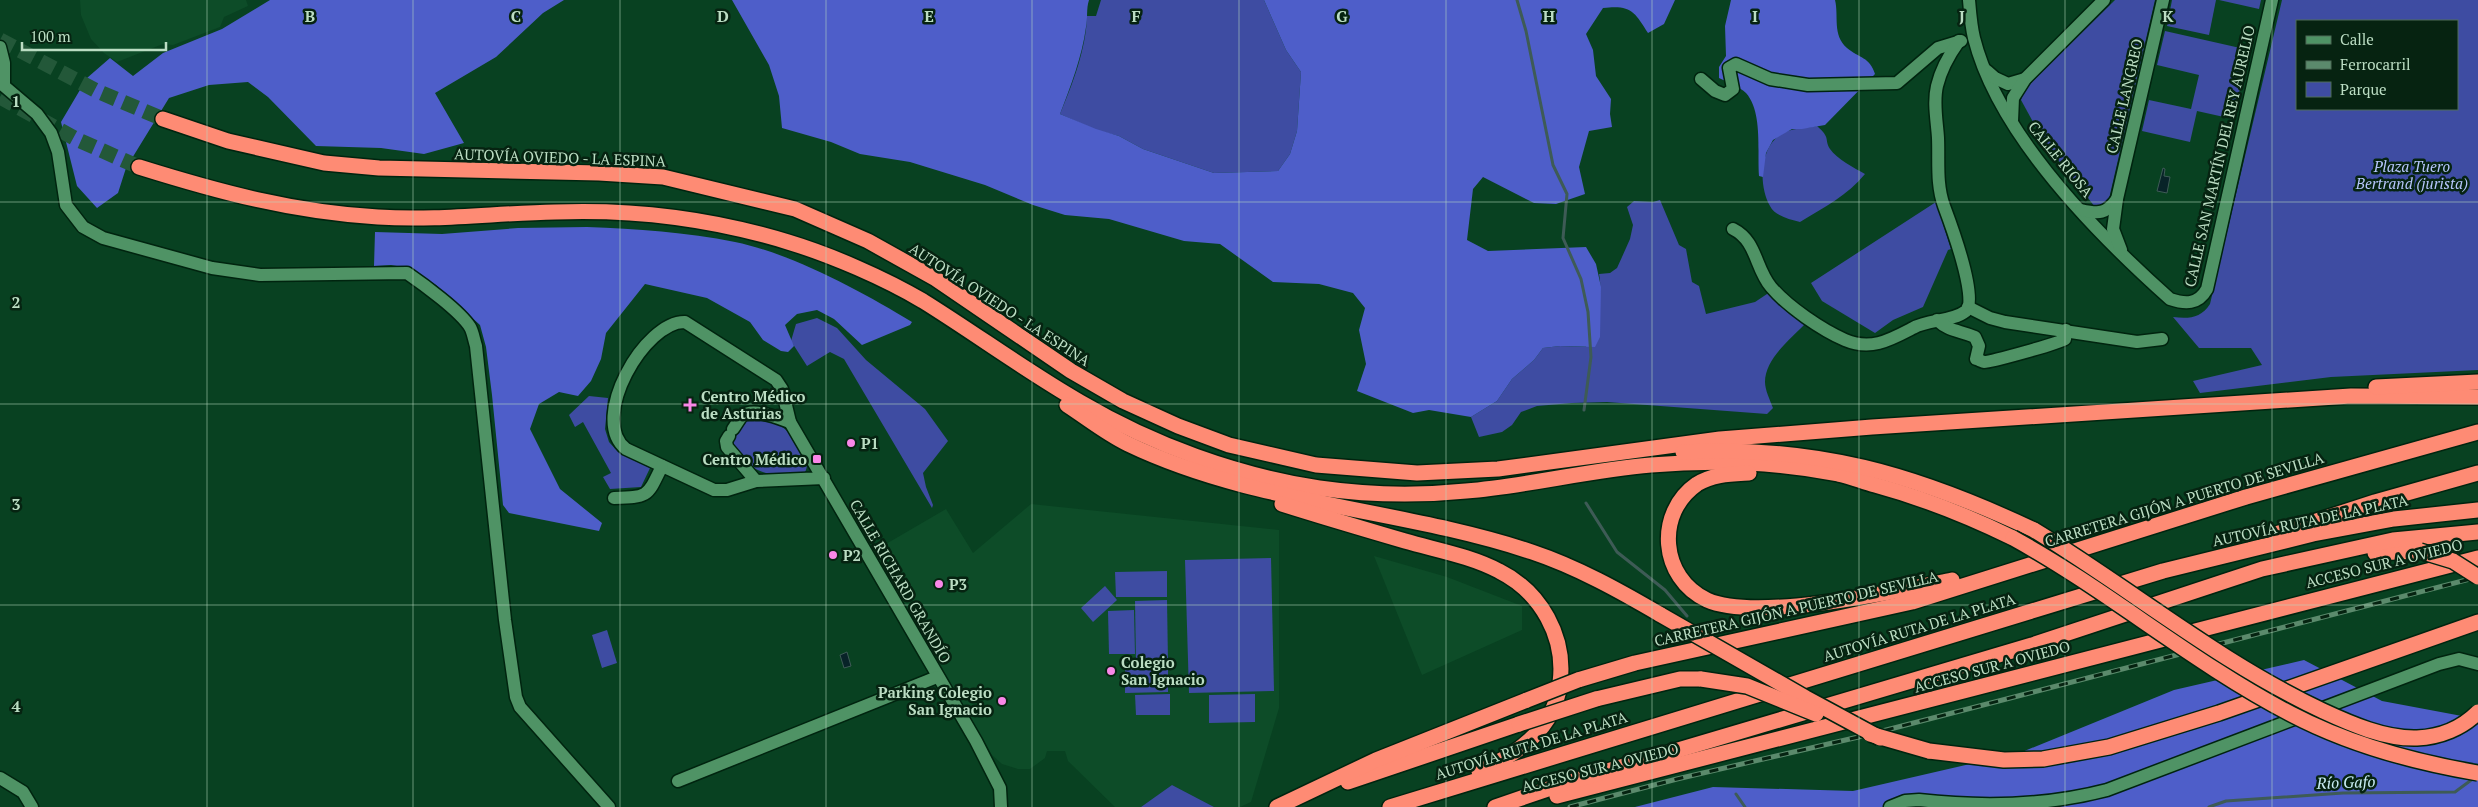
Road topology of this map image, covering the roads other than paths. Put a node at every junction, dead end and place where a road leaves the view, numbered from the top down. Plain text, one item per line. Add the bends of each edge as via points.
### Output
1 (1969, 0) edge
2 (2104, 0) edge
3 (2163, 0) edge
4 (2272, 0) edge
5 (1974, 37) junction
6 (1959, 41) junction
7 (0, 47) edge
8 (1984, 68) junction
9 (1701, 78) dead end
10 (2025, 78) junction
11 (164, 119) tunnel mouth
12 (2012, 122) junction
13 (138, 167) tunnel mouth
14 (2117, 199) junction
15 (2081, 210) junction
16 (1733, 229) dead end
17 (833, 258) junction
18 (2125, 258) junction
19 (2182, 303) joint
20 (1968, 307) junction
21 (1937, 320) junction
22 (2066, 330) junction
23 (2162, 339) dead end
24 (2478, 382) edge
25 (2478, 398) edge
26 (2171, 408) junction
27 (790, 422) junction
28 (2478, 432) edge
29 (1127, 444) junction
30 (1582, 458) junction
31 (662, 466) junction
32 (2478, 473) edge
33 (824, 478) junction
34 (756, 481) junction
35 (1867, 483) junction
36 (614, 498) dead end
37 (2471, 511) edge
38 (2473, 532) edge
39 (2478, 558) edge
40 (2028, 565) junction
41 (2163, 571) junction
42 (2478, 577) edge
43 (2208, 588) junction
44 (2478, 622) edge
45 (2478, 664) edge
46 (936, 677) junction
47 (2478, 712) edge
48 (1880, 738) junction
49 (2478, 774) edge
50 (0, 778) edge
51 (678, 780) dead end
52 (1396, 804) edge
53 (32, 807) edge
54 (609, 807) edge
55 (1001, 807) edge
56 (1277, 807) edge
57 (1281, 807) edge
58 (1495, 807) edge
59 (1514, 807) edge
60 (1890, 807) edge

1 - 5 street, CALLE RIOSA
2 - 10 street
3 - 14 street, CALLE LANGREO
4 - 19 street, CALLE SAN MARTÍN DEL REY AURELIO via 2207,289 2203,297
5 - 6 street
5 - 8 street, CALLE RIOSA
6 - 9 street via 1938,48 1897,83 1808,85 1770,79 1736,64 1729,68 1733,89 1725,95 1715,91
6 - 20 street via 1942,71 1935,103 1940,196 1969,290 1971,303
7 - 54 street via 4,86 37,114 51,134 58,152 66,205 84,227 103,238 212,268 260,275 407,273 462,317 471,329 476,346 516,697 520,707
8 - 10 street via 2008,84
8 - 12 street, CALLE RIOSA
10 - 12 street via 2012,98
11 - 30 highway, AUTOVÍA OVIEDO - LA ESPINA via 228,141 324,163 379,168 664,177 795,209 868,241 936,279 1071,371 1123,401 1178,426 1258,453 1316,465 1417,473
12 - 15 street, CALLE RIOSA via 2042,165
13 - 17 highway via 230,195 326,213 384,218 562,212 669,216 729,226
14 - 15 street via 2109,210 2094,213
14 - 18 street, CALLE LANGREO via 2113,229
15 - 18 street, CALLE RIOSA
16 - 21 street via 1752,245 1772,288 1814,322 1847,341 1868,346 1889,342 1925,321
17 - 29 highway via 968,340
17 - 35 highway via 918,298 1081,403 1148,438 1261,477 1368,494 1421,494 1468,491 1651,465 1732,464 1814,470
18 - 19 street, CALLE RIOSA via 2170,299
20 - 21 street via 1951,317
20 - 22 street via 2005,322
21 - 22 street via 1947,329 1975,337 1979,346 1976,359 1983,362 2061,342 2065,339
22 - 23 street via 2137,342
24 - 26 highway via 2298,392
25 - 26 highway via 2351,396
26 - 30 highway via 1720,439
27 - 31 street, CALLE RICHARD GRANDÍO via 782,388 776,380 692,324 677,321 646,342 615,401 612,418 618,443
27 - 33 street, CALLE RICHARD GRANDÍO
27 - 34 street via 748,413 741,416 726,441 727,447
28 - 40 highway, CARRETERA GIJÓN A PUERTO DE SEVILLA via 2246,497
29 - 48 highway, bridge via 1205,473 1292,498 1384,515 1534,553 1620,591
29 - 52 highway via 1170,466 1219,485 1483,564 1516,581 1540,604 1555,633 1561,674 1556,699 1538,731 1512,755
30 - 47 highway, bridge via 1720,450 1809,456 1880,470 1936,487 2034,530 2257,678 2335,716 2376,731 2415,738 2444,734
31 - 34 street via 714,490 727,490
31 - 36 street via 647,494
32 - 41 highway via 2375,502
33 - 34 street
33 - 46 street, CALLE RICHARD GRANDÍO
35 - 40 highway via 1758,473 1709,478 1685,495 1671,516 1668,542 1673,565 1686,584 1706,599 1735,606 1758,607 1826,602
35 - 49 highway, bridge via 1964,514 2013,538 2079,577 2199,661 2292,715 2383,753
37 - 41 highway, AUTOVÍA RUTA DE LA PLATA via 2394,519 2314,534
38 - 43 highway via 2393,540 2310,557
39 - 59 highway, ACCESO SUR A OVIEDO
40 - 56 highway, CARRETERA GIJÓN A PUERTO DE SEVILLA, bridge via 1912,602 1635,663 1578,680 1376,760
41 - 52 highway, AUTOVÍA RUTA DE LA PLATA
42 - 43 highway, bridge via 2453,561 2420,551 2368,553
43 - 58 highway via 2032,645 1579,779
44 - 48 highway, bridge via 2219,713 2109,747 2043,759 2004,760 1929,751
45 - 60 street via 2459,659 2439,664 2083,796 2018,805 1919,800
46 - 51 street
46 - 55 street, CALLE RICHARD GRANDÍO via 976,741 1000,788
48 - 57 highway, bridge via 1747,686 1701,678 1680,679 1596,699 1454,745
50 - 53 street via 23,792

